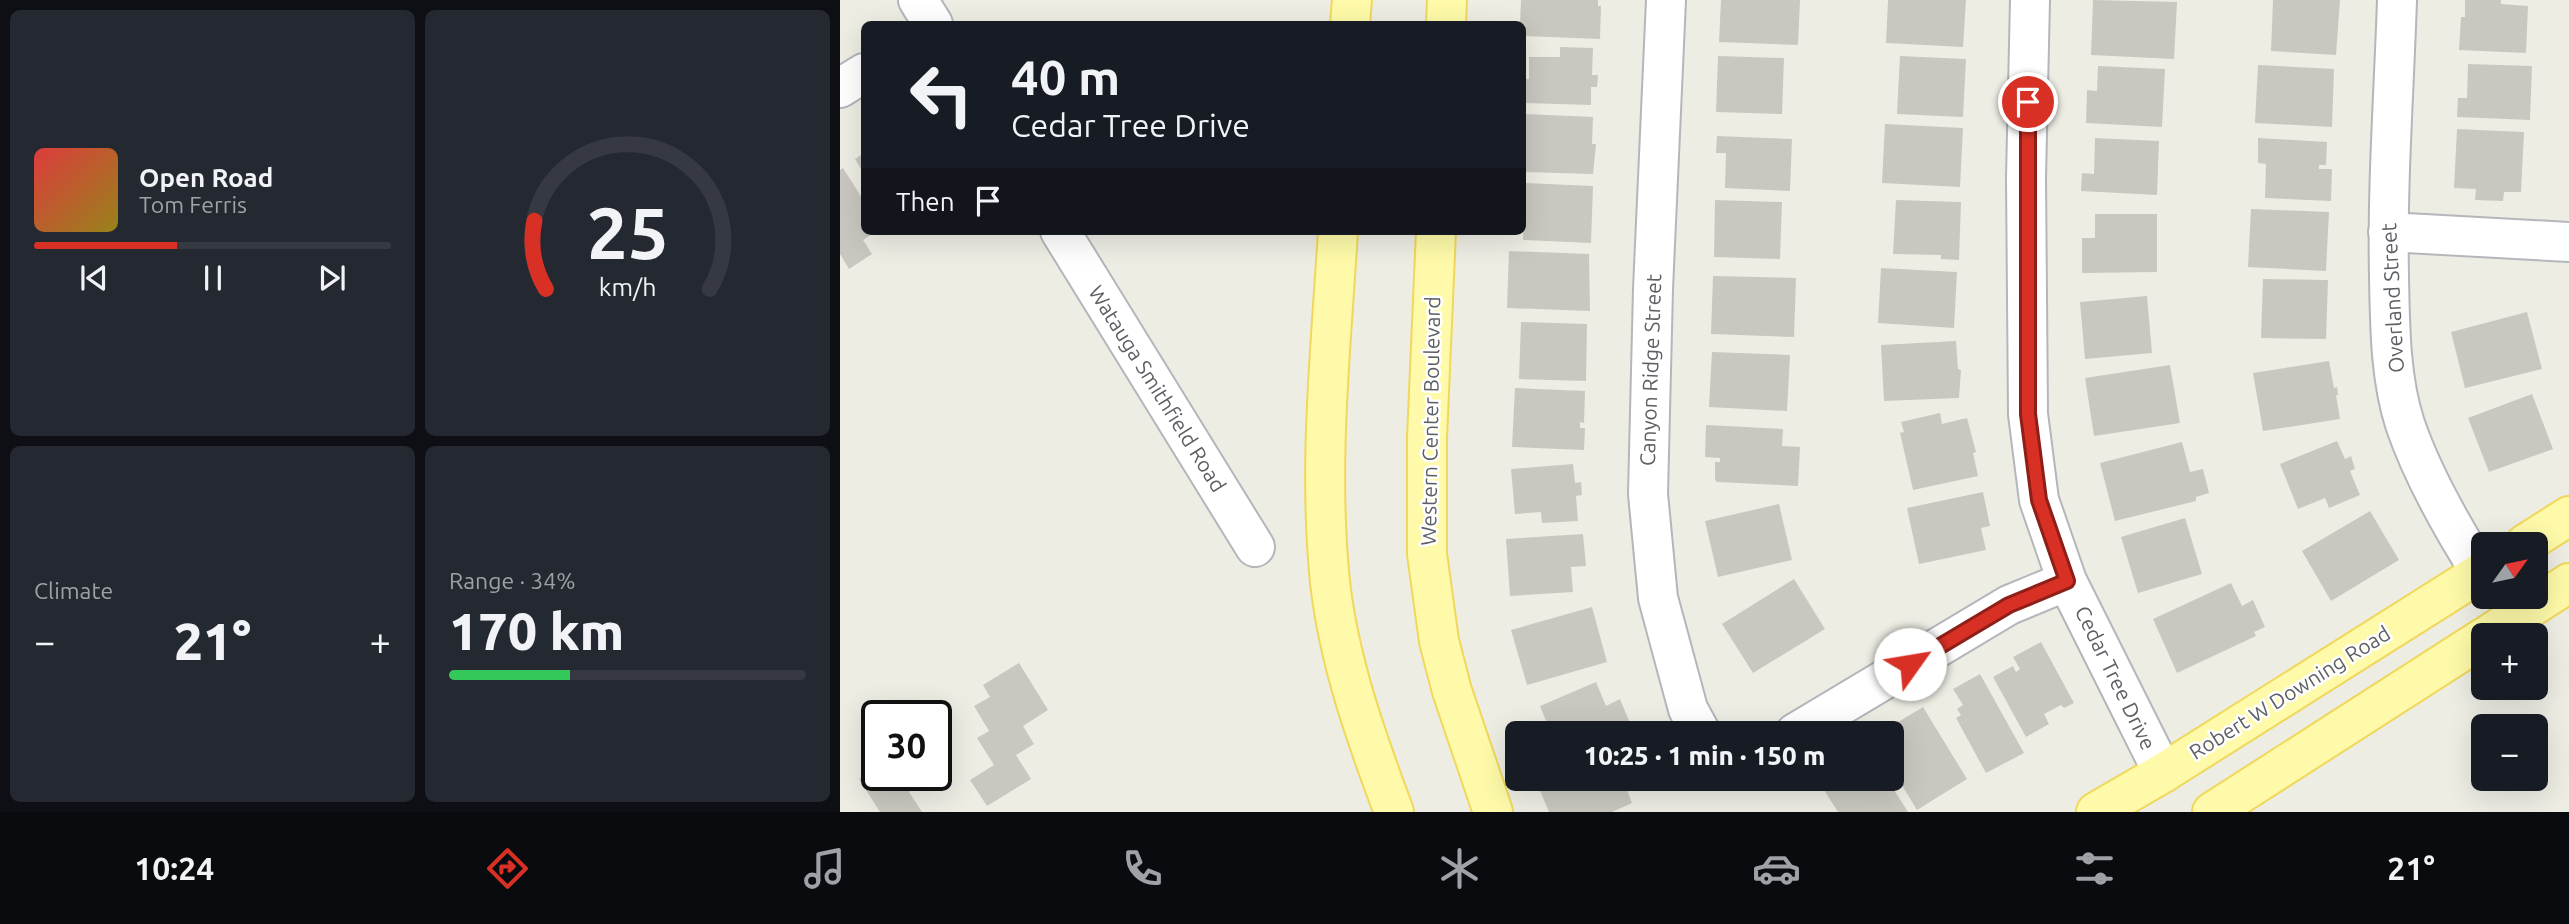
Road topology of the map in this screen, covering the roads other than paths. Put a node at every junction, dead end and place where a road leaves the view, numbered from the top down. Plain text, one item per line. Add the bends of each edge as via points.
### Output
1 (918, 0) edge
2 (1352, 0) edge
3 (1447, 0) edge
4 (1667, 0) edge
5 (2030, 0) edge
6 (2397, 0) edge
7 (931, 21) edge
8 (1350, 21) edge
9 (1446, 21) edge
10 (861, 75) edge
11 (840, 88) edge
12 (2388, 232) junction
13 (1062, 235) edge
14 (1338, 235) edge
15 (1436, 235) edge
16 (2569, 242) edge
17 (2569, 516) edge
18 (2544, 532) edge
19 (1255, 547) dead end
20 (2471, 563) edge
21 (2067, 581) junction
22 (2569, 583) edge
23 (2548, 588) edge
24 (2475, 609) edge
25 (2479, 609) edge
26 (1694, 721) edge
27 (1815, 721) edge
28 (2163, 773) junction
29 (1394, 812) edge
30 (1493, 812) edge
31 (2096, 812) edge
32 (2212, 812) edge

1 - 7 street
2 - 8 main road
3 - 9 main road
4 - 26 street, Canyon Ridge Street via 1647,494 1658,598
5 - 21 street, Cedar Tree Drive via 2028,414 2039,500
6 - 12 street, Overland Street
10 - 11 street
12 - 16 street
12 - 20 street, Overland Street via 2394,374 2405,423
13 - 19 street, Watauga Smithfield Road
14 - 29 main road via 1325,447 1331,582 1346,669
15 - 30 main road, Western Center Boulevard via 1427,554 1439,640 1452,691
17 - 18 main road
21 - 27 street via 2009,605
21 - 28 street, Cedar Tree Drive
22 - 23 main road, Robert W Downing Road
24 - 28 main road, Robert W Downing Road
25 - 32 main road, Robert W Downing Road
28 - 31 main road, Robert W Downing Road

